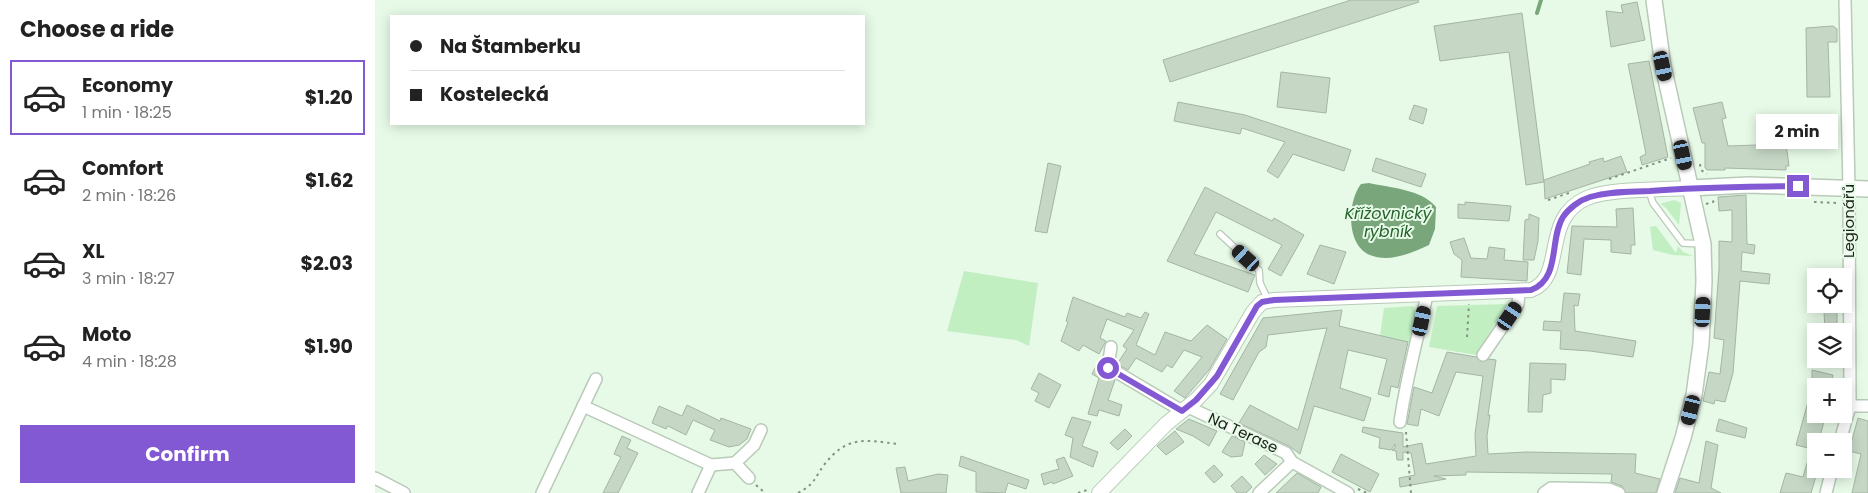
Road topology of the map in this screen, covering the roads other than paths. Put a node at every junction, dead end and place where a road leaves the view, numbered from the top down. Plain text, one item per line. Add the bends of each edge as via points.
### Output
1 (1653, 0) edge
2 (1845, 0) edge
3 (1690, 188) junction
4 (1868, 189) edge
5 (1849, 190) junction
6 (1649, 191) junction
7 (1220, 234) dead end
8 (1703, 244) junction
9 (1519, 292) junction
10 (1427, 295) junction
11 (1268, 300) junction
12 (1111, 348) dead end
13 (1483, 355) dead end
14 (1850, 378) edge
15 (596, 379) dead end
16 (583, 406) junction
17 (1189, 406) junction
18 (1852, 406) edge
19 (1868, 406) edge
20 (1399, 422) road end
21 (761, 430) dead end
22 (735, 462) junction
23 (1292, 462) junction
24 (711, 465) junction
25 (375, 478) edge
26 (749, 478) dead end
27 (1830, 478) edge
28 (1093, 491) edge
29 (404, 493) edge
30 (542, 493) edge
31 (698, 493) edge
32 (1259, 493) edge
33 (1348, 493) edge
34 (1544, 493) edge
35 (1619, 493) edge
36 (1665, 493) edge
37 (1826, 493) edge

1 - 3 main road via 1663,66
2 - 5 street, Legionářů
3 - 5 main road via 1748,185
3 - 6 street
3 - 8 main road
4 - 5 main road
5 - 14 street, Legionářů
6 - 8 lane via 1653,202 1683,243
6 - 9 street via 1608,193 1574,205 1558,228 1551,266 1545,279 1535,288
7 - 11 lane via 1259,270 1260,283
8 - 36 main road via 1701,344 1694,395
9 - 10 street
9 - 13 street via 1518,304
10 - 11 street
10 - 20 street
11 - 17 street via 1257,306 1217,376
12 - 17 street, Na Terase via 1108,368
15 - 16 street
16 - 24 street
16 - 30 street
17 - 23 street, Na Terase via 1286,453
17 - 28 street
18 - 19 street
21 - 22 street via 754,445
22 - 24 street
22 - 26 street
23 - 32 street
23 - 33 street, Na Terase
24 - 31 street
25 - 29 street
27 - 37 street
34 - 35 street via 1551,488 1561,488 1609,489

